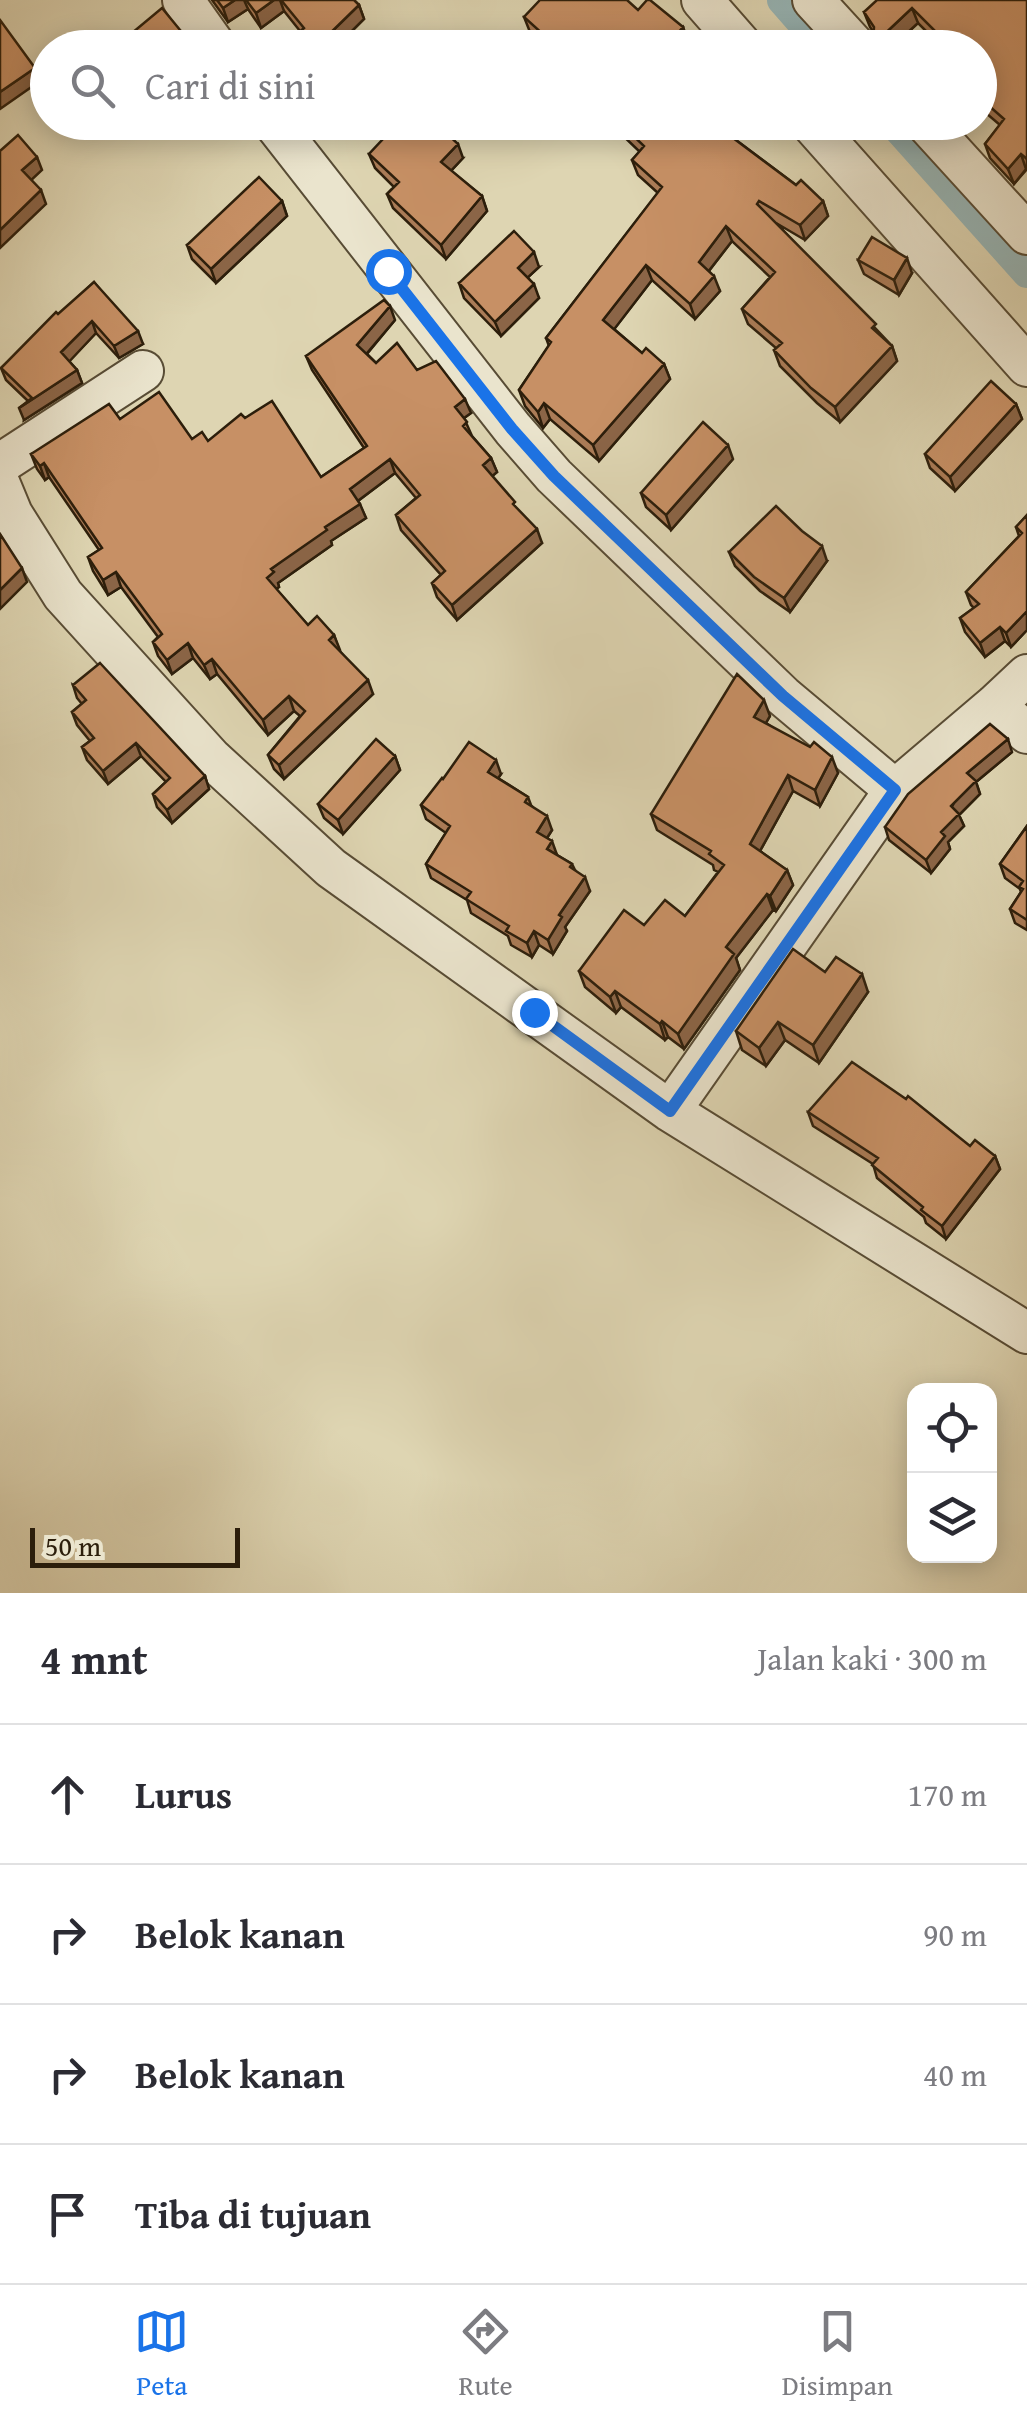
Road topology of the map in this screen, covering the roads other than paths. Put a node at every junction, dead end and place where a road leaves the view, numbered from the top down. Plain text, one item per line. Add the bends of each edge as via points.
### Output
1 (183, 0) edge
2 (702, 0) edge
3 (813, 0) edge
4 (204, 30) edge
5 (728, 30) edge
6 (840, 30) edge
7 (287, 140) edge
8 (826, 140) edge
9 (941, 140) edge
10 (1027, 234) edge
11 (1027, 366) edge
12 (143, 371) dead end
13 (0, 464) edge
14 (0, 486) edge
15 (1027, 675) edge
16 (996, 705) junction
17 (1027, 733) edge
18 (895, 790) junction
19 (670, 1111) junction
20 (1027, 1333) edge

1 - 4 street
2 - 5 street
3 - 6 street
7 - 18 street via 554,476 783,696
8 - 11 street
9 - 10 street
12 - 13 street
14 - 19 street via 64,594 211,758 286,828 363,892
15 - 16 street
16 - 17 street
16 - 18 street
18 - 19 street
19 - 20 street

